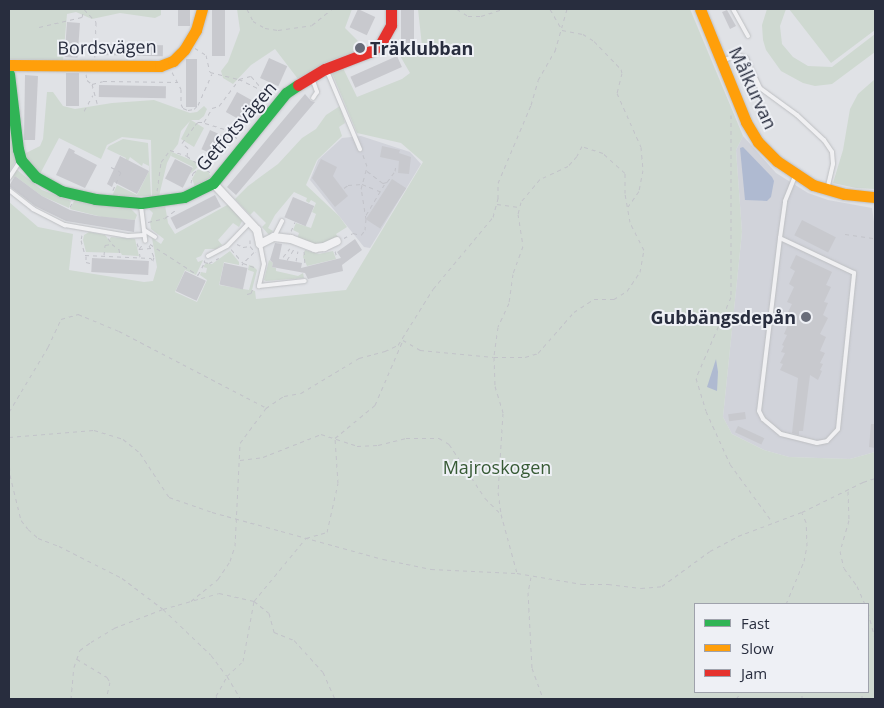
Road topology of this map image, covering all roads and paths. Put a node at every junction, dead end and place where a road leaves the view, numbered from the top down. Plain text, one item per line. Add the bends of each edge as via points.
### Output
1 (84, 9) edge
2 (202, 9) edge
3 (247, 9) edge
4 (332, 9) edge
5 (391, 9) edge
6 (457, 9) edge
7 (502, 9) edge
8 (550, 9) edge
9 (567, 9) edge
10 (700, 9) edge
11 (733, 9) edge
12 (39, 27) dead end
13 (562, 30) junction
14 (748, 36) dead end
15 (188, 45) junction
16 (720, 62) junction
17 (9, 64) edge
18 (166, 64) junction
19 (89, 67) junction
20 (325, 69) junction
21 (212, 73) junction
22 (9, 74) edge
23 (311, 76) junction
24 (239, 79) junction
25 (178, 82) junction
26 (92, 84) junction
27 (278, 89) dead end
28 (262, 90) junction
29 (94, 95) junction
30 (313, 98) dead end
31 (272, 100) junction
32 (97, 102) dead end
33 (741, 110) junction
34 (84, 111) dead end
35 (258, 121) dead end
36 (204, 122) junction
37 (244, 145) junction
38 (360, 149) joint
39 (187, 156) junction
40 (21, 160) junction
41 (396, 164) dead end
42 (202, 166) junction
43 (111, 167) dead end
44 (366, 170) junction
45 (795, 175) junction
46 (9, 178) edge
47 (214, 179) junction
48 (387, 182) junction
49 (362, 184) junction
50 (344, 188) dead end
51 (193, 189) dead end
52 (9, 190) edge
53 (826, 190) junction
54 (382, 192) junction
55 (109, 197) dead end
56 (157, 197) dead end
57 (875, 197) edge
58 (141, 203) junction
59 (497, 204) junction
60 (520, 208) junction
61 (628, 208) junction
62 (177, 209) dead end
63 (365, 216) junction
64 (282, 221) dead end
65 (148, 222) dead end
66 (250, 222) junction
67 (295, 222) dead end
68 (84, 230) junction
69 (144, 232) junction
70 (845, 234) dead end
71 (155, 237) dead end
72 (252, 237) dead end
73 (274, 237) junction
74 (780, 238) junction
75 (875, 238) edge
76 (108, 240) dead end
77 (145, 241) junction
78 (337, 241) joint
79 (297, 242) junction
80 (236, 243) dead end
81 (112, 244) junction
82 (260, 244) junction
83 (250, 246) junction
84 (231, 248) dead end
85 (139, 249) dead end
86 (254, 252) junction
87 (85, 255) junction
88 (104, 256) junction
89 (208, 256) dead end
90 (258, 256) dead end
91 (120, 257) junction
92 (140, 257) junction
93 (283, 257) dead end
94 (287, 260) dead end
95 (296, 261) dead end
96 (90, 262) dead end
97 (204, 262) dead end
98 (261, 263) dead end
99 (242, 264) junction
100 (305, 266) dead end
101 (305, 281) dead end
102 (255, 282) dead end
103 (247, 294) dead end
104 (403, 340) junction
105 (494, 357) junction
106 (266, 408) junction
107 (9, 412) edge
108 (9, 437) edge
109 (335, 438) junction
110 (9, 450) edge
111 (239, 460) junction
112 (875, 478) edge
113 (848, 490) junction
114 (802, 512) junction
115 (501, 514) junction
116 (236, 519) junction
117 (772, 522) junction
118 (306, 538) junction
119 (517, 573) junction
120 (531, 576) junction
121 (191, 601) junction
122 (254, 601) junction
123 (786, 603) edge
124 (865, 603) edge
125 (163, 609) junction
126 (869, 624) edge
127 (875, 639) edge
128 (77, 658) junction
129 (228, 676) junction
130 (71, 699) edge
131 (106, 699) edge
132 (217, 699) edge
133 (242, 699) edge
134 (335, 699) edge
135 (543, 699) edge

1 - 12 path via 82,17
1 - 19 path via 96,22
2 - 15 street, Bordsvägen
3 - 4 path via 253,21 265,28 278,30 312,25
5 - 20 street, Getfotsvägen via 391,25 380,45
6 - 7 path via 468,16 481,16
8 - 13 path
9 - 13 path
10 - 16 street, Målkurvan
11 - 14 lane
13 - 59 path via 508,155 498,183
13 - 61 path via 583,34 594,41 621,69 617,93 641,147 643,170 639,192
15 - 18 street, Bordsvägen
15 - 21 path via 206,55
16 - 33 street, Målkurvan
16 - 53 lane via 738,55 746,58 760,88 824,140 832,152 833,164
17 - 19 street, Bordsvägen
18 - 19 street, Bordsvägen via 151,68
18 - 25 path
19 - 26 path via 87,80
20 - 23 street, Getfotsvägen
20 - 38 lane
21 - 24 path
21 - 25 path via 206,92 194,109 183,108
22 - 40 street
23 - 30 lane via 317,92
23 - 31 street, Getfotsvägen
24 - 28 path
24 - 28 path via 250,76 256,79
24 - 36 path via 219,106 212,108
25 - 26 path via 103,80
26 - 29 path
27 - 28 path via 268,87
28 - 31 path
29 - 32 path
29 - 34 path
31 - 35 path via 254,114
31 - 37 street, Getfotsvägen
33 - 45 street, Målkurvan via 758,142
33 - 117 path via 731,114 731,297 696,378 730,464
36 - 37 path via 228,130
36 - 39 path via 198,122 182,143 188,148
37 - 47 street, Getfotsvägen
38 - 44 path
39 - 42 path
39 - 56 path via 170,150 161,162
40 - 46 lane
40 - 58 street, Getfotsvägen via 36,177 61,191 95,200
41 - 48 path via 395,172
42 - 47 path
42 - 51 path via 192,176
43 - 55 path via 121,172
44 - 48 path via 383,183
44 - 49 path
45 - 53 street, Målkurvan
45 - 74 lane via 785,201
47 - 58 street, Getfotsvägen via 184,196
47 - 66 street
48 - 54 path
49 - 50 path
49 - 54 path
49 - 63 path
52 - 68 lane via 33,210
53 - 57 street, Målkurvan
54 - 63 path
58 - 69 lane
59 - 60 path
59 - 104 path via 493,217 433,289
60 - 61 path via 540,178 568,166 582,146 603,153 625,172
60 - 105 path via 523,246 513,274 509,303 498,327
61 - 105 path via 630,222 644,250 640,272 627,292 614,299 594,300 574,312 538,353 525,357
62 - 65 path via 165,218
63 - 78 path via 365,230 361,235 353,233
64 - 73 lane
66 - 82 street via 257,230
66 - 89 lane via 227,246
67 - 79 path
68 - 69 lane via 128,236
68 - 87 path via 81,240
69 - 71 lane
69 - 77 lane
70 - 75 path
72 - 83 path
73 - 79 street
73 - 82 street
74 - 74 lane via 759,411 763,420 781,434 817,443 827,441 838,429 854,273
76 - 81 path
77 - 92 path via 151,248 152,262 151,258
77 - 97 path via 198,275
78 - 79 street via 324,247
79 - 93 path
79 - 94 path
79 - 95 path
79 - 100 path
80 - 83 path
81 - 88 path via 105,245
81 - 91 path via 119,249
82 - 101 lane via 264,264 259,286
83 - 86 path
84 - 99 path
85 - 92 path
86 - 90 path
86 - 99 path
87 - 88 path
87 - 96 path via 86,262
88 - 91 path
91 - 92 path
98 - 99 path via 258,269
102 - 103 path via 251,293
104 - 105 path via 420,350
104 - 106 path via 385,351 359,358 301,394 284,396
104 - 109 path via 375,405
105 - 115 path via 495,386 503,413 498,492
106 - 107 path via 119,330 78,314 61,319
106 - 111 path via 240,443
108 - 116 path via 94,430 123,439 140,454 169,497
109 - 111 path via 321,434 263,457
109 - 115 path via 357,446 406,438 439,438 449,444 480,491
109 - 118 path via 338,483 327,532
110 - 125 path via 10,475 22,520 28,529 38,538 122,578
111 - 116 path
112 - 113 path
113 - 114 path
113 - 124 path via 849,520 840,551 844,568
114 - 117 path
114 - 123 path via 806,522 807,546
115 - 119 path
116 - 118 path
116 - 121 path via 235,546 230,561 218,579
117 - 120 path via 710,551 662,586 641,588 582,584
118 - 119 path via 431,569
118 - 122 path
119 - 120 path
120 - 135 path via 528,592 532,668
121 - 122 path via 219,593
121 - 125 path
122 - 129 path via 243,661
122 - 134 path via 269,613 274,632 294,640 322,672
125 - 128 path via 114,628 80,650
125 - 129 path via 184,627
126 - 127 path
128 - 130 path
128 - 131 path via 107,677 110,682
129 - 132 path
129 - 133 path

